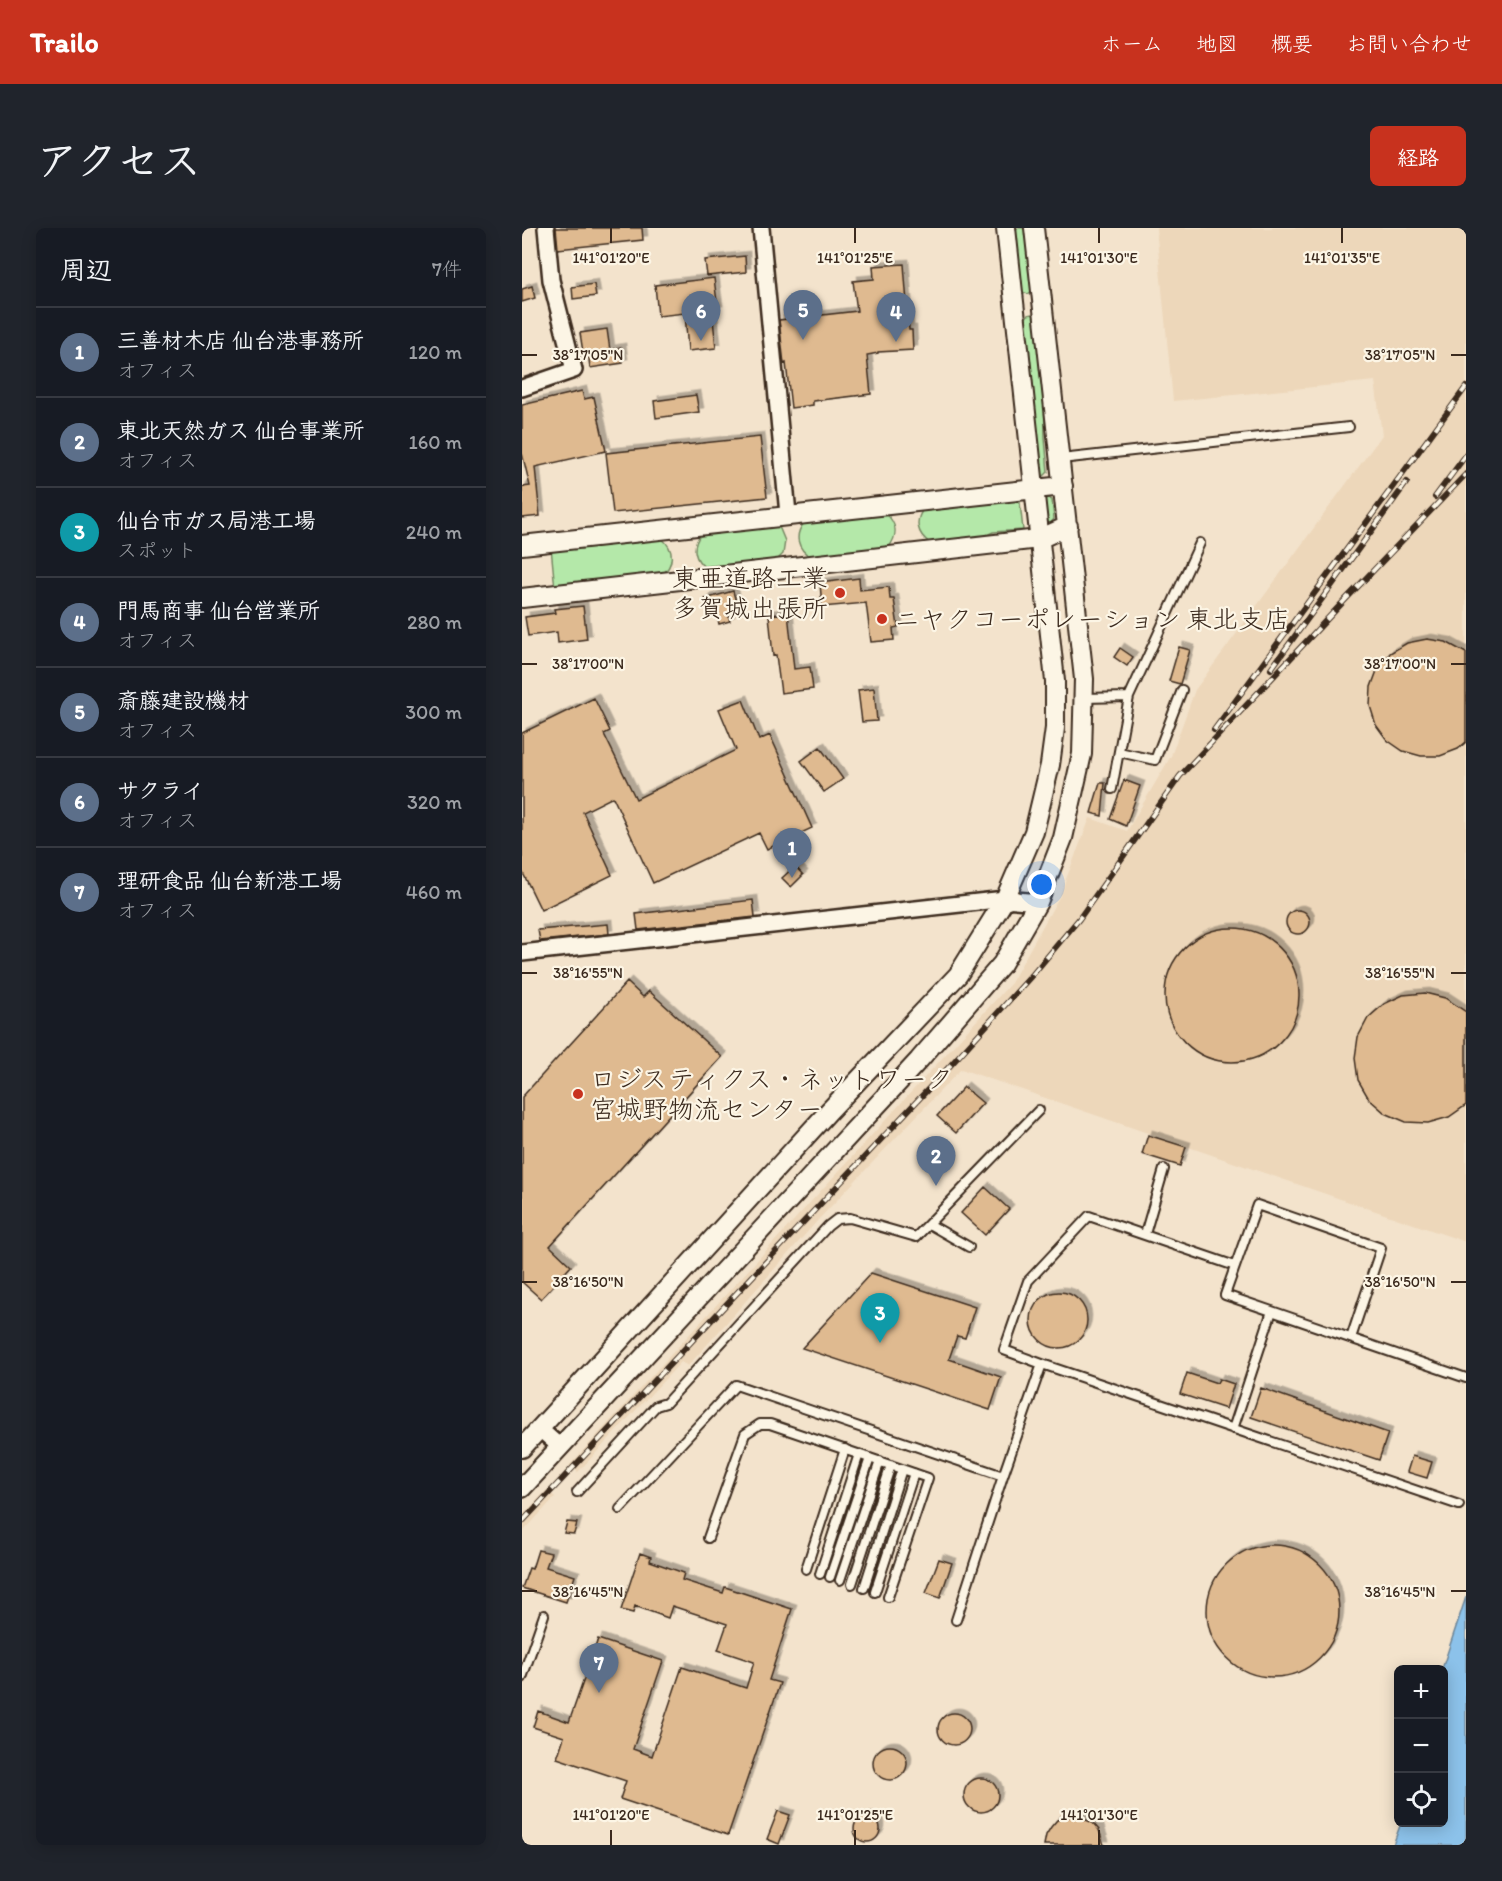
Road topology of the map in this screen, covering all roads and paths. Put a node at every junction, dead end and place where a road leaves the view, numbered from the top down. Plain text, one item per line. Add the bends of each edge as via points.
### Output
1 (546, 228) edge
2 (761, 228) edge
3 (1006, 228) edge
4 (1034, 228) edge
5 (522, 388) edge
6 (1349, 427) dead end
7 (1061, 459) junction
8 (1063, 486) junction
9 (1033, 489) junction
10 (788, 514) junction
11 (1068, 526) junction
12 (1039, 539) junction
13 (1200, 543) dead end
14 (522, 545) edge
15 (522, 598) edge
16 (1182, 690) dead end
17 (1129, 697) junction
18 (1084, 698) junction
19 (1119, 752) junction
20 (1112, 789) dead end
21 (1005, 900) junction
22 (1038, 902) junction
23 (522, 953) edge
24 (1039, 1110) dead end
25 (1164, 1169) dead end
26 (929, 1224) junction
27 (1144, 1234) junction
28 (969, 1247) dead end
29 (1235, 1266) junction
30 (1272, 1311) junction
31 (1351, 1338) junction
32 (1042, 1364) junction
33 (1466, 1378) edge
34 (540, 1429) junction
35 (1233, 1429) junction
36 (559, 1446) junction
37 (522, 1448) edge
38 (845, 1449) junction
39 (859, 1454) junction
40 (870, 1458) junction
41 (880, 1461) junction
42 (891, 1465) junction
43 (902, 1469) junction
44 (915, 1473) junction
45 (1004, 1476) junction
46 (522, 1488) edge
47 (577, 1492) dead end
48 (1460, 1505) dead end
49 (620, 1509) dead end
50 (708, 1538) dead end
51 (806, 1569) dead end
52 (820, 1574) dead end
53 (830, 1577) dead end
54 (840, 1580) dead end
55 (852, 1584) dead end
56 (864, 1588) dead end
57 (875, 1592) dead end
58 (888, 1597) dead end
59 (544, 1615) dead end
60 (956, 1620) dead end
61 (522, 1678) edge

1 - 5 street via 551,280 574,370
2 - 10 street
3 - 9 street
4 - 7 street
6 - 7 lane
7 - 8 street
8 - 9 street
8 - 11 street
9 - 10 street
9 - 12 street
10 - 14 street
11 - 12 street
11 - 18 street
12 - 15 street
12 - 21 street via 1055,681 1055,728 1034,832
13 - 17 lane
16 - 19 lane via 1155,760
17 - 18 lane
17 - 19 lane
18 - 22 street via 1077,784 1063,838
19 - 20 lane
21 - 22 street
21 - 23 street
21 - 34 street via 958,975 834,1105
22 - 36 street via 1002,964 919,1060
24 - 26 lane
25 - 27 lane
26 - 28 lane
26 - 47 lane via 916,1237 850,1218 837,1219 666,1403 656,1406
27 - 29 lane
27 - 32 lane via 1089,1216 1028,1281 1005,1350
29 - 30 lane via 1225,1295
29 - 31 lane via 1257,1205 1381,1248
30 - 31 lane
30 - 35 lane
31 - 33 lane
32 - 35 lane
32 - 45 lane
34 - 36 street
34 - 37 street
35 - 48 lane
36 - 46 street
38 - 39 lane
38 - 50 lane via 760,1424 745,1434
38 - 51 lane
39 - 40 lane
39 - 52 lane
40 - 41 lane
40 - 53 lane
41 - 42 lane
41 - 54 lane
42 - 43 lane
42 - 55 lane
43 - 44 lane
43 - 56 lane
44 - 57 lane
44 - 58 lane via 928,1478
45 - 49 lane via 736,1385
45 - 60 lane
59 - 61 lane

